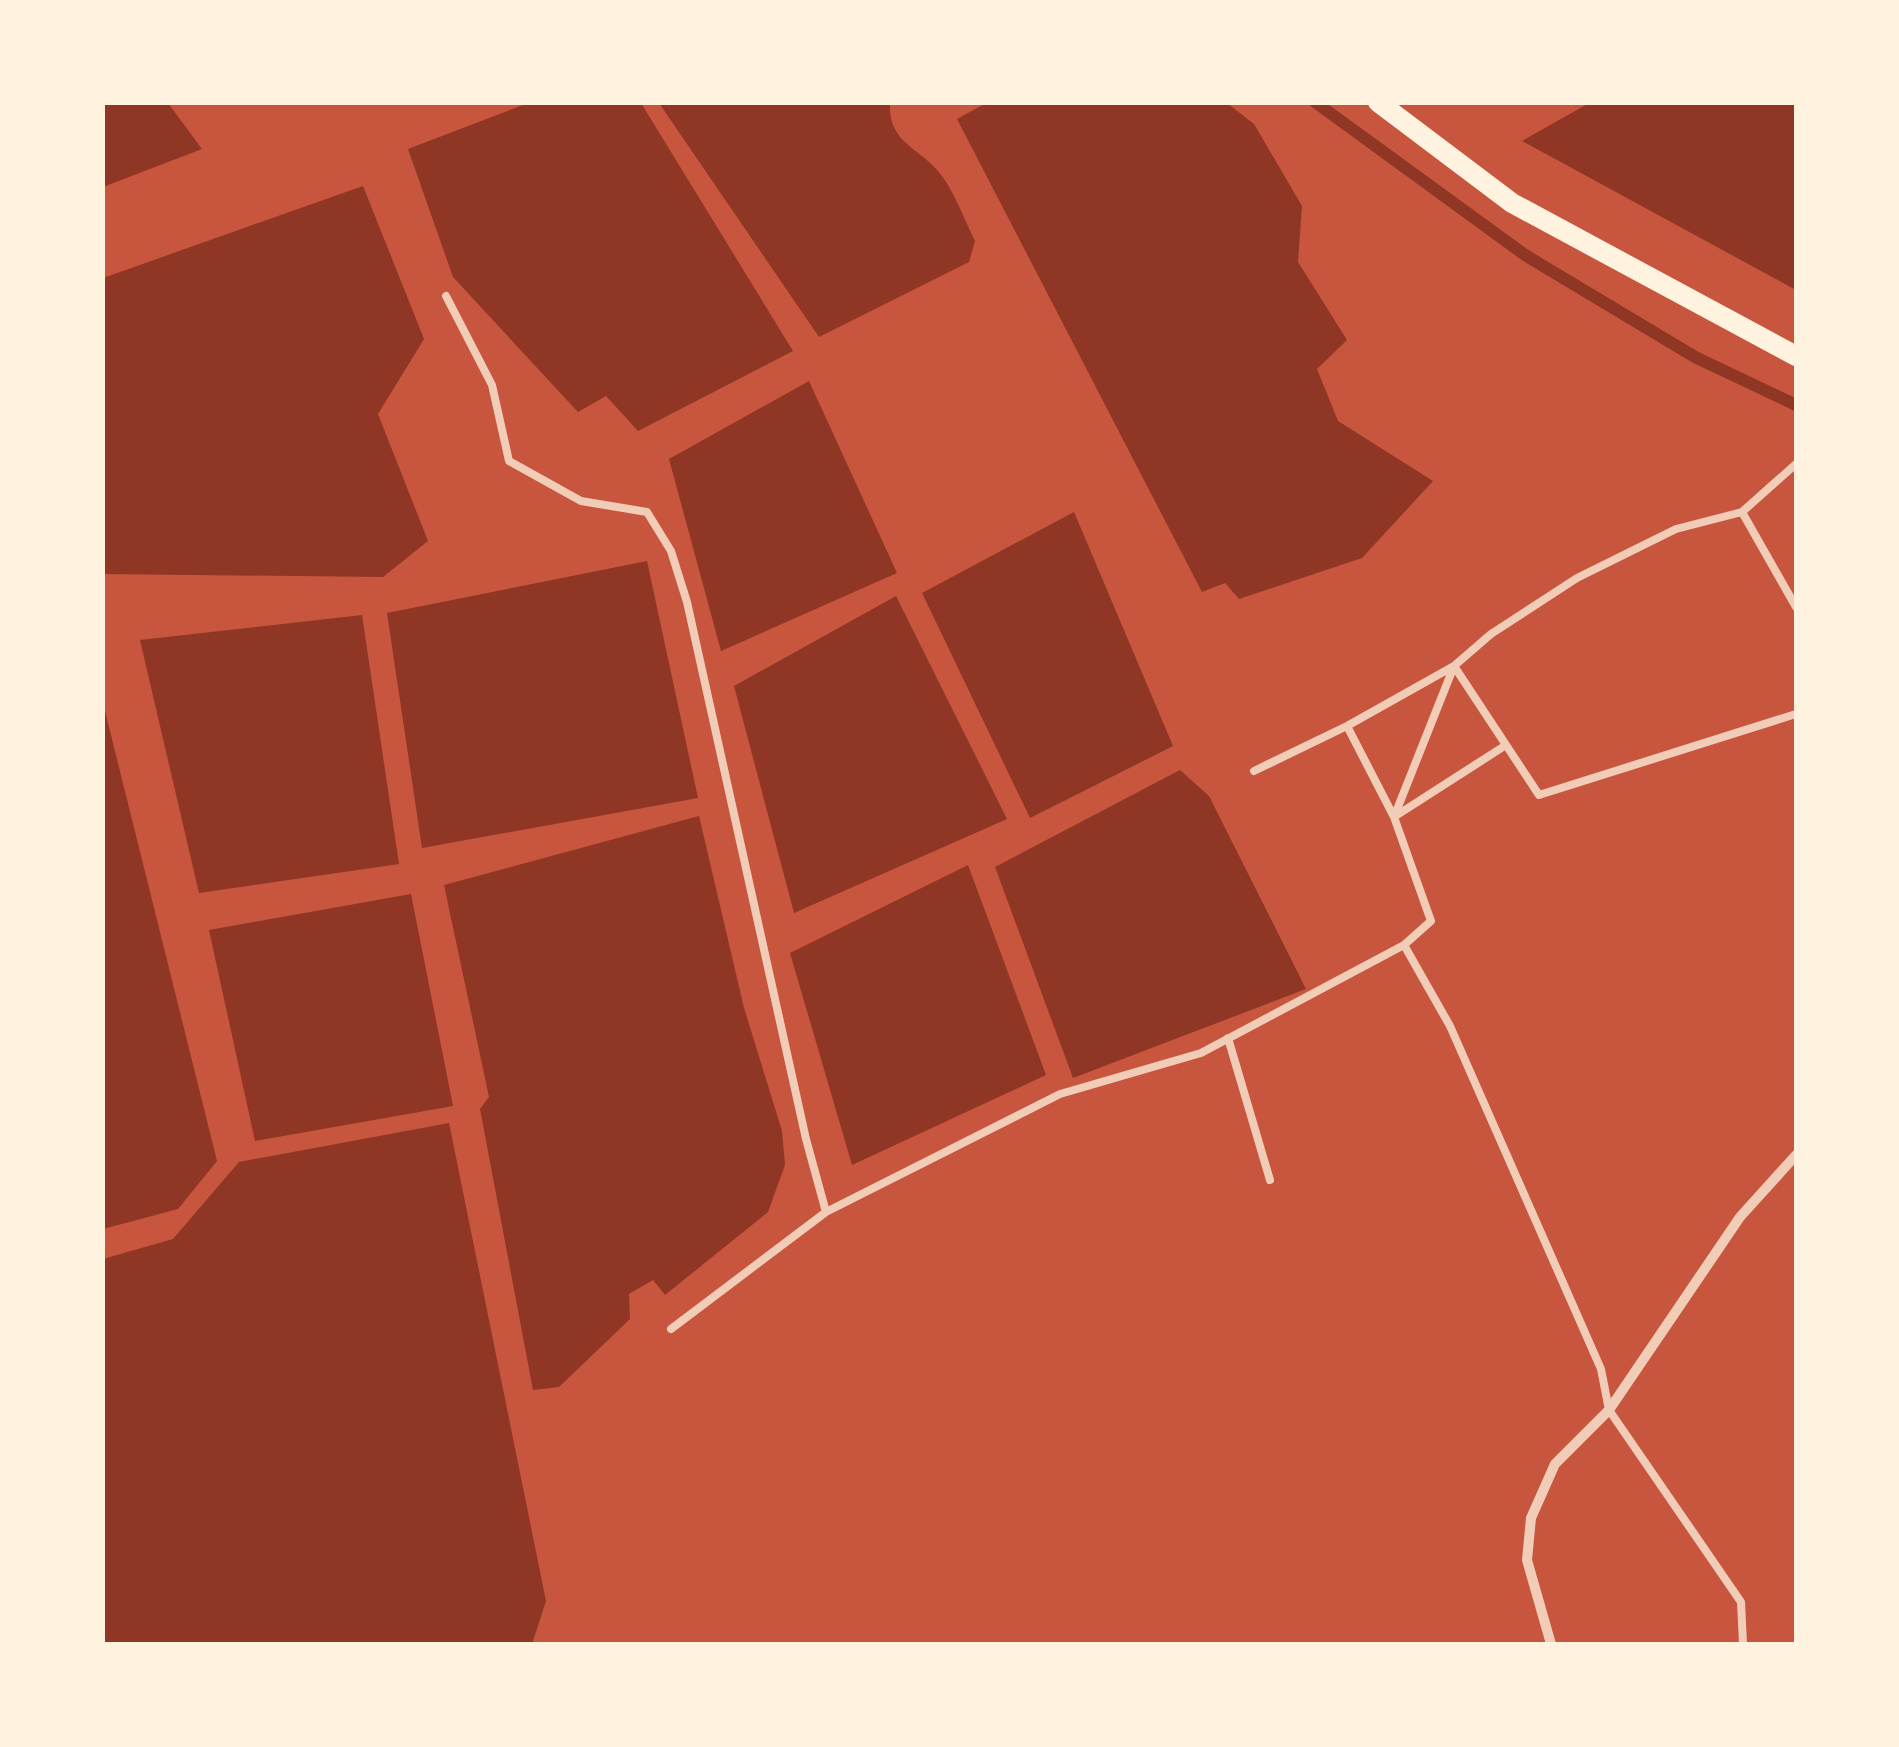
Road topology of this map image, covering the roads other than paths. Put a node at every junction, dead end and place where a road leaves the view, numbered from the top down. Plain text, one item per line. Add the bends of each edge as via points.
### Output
1 (1378, 102) edge
2 (446, 296) dead end
3 (1796, 356) edge
4 (1796, 464) edge
5 (1742, 512) junction
6 (1796, 606) edge
7 (1454, 666) junction
8 (1796, 714) edge
9 (1347, 726) junction
10 (1506, 745) junction
11 (1254, 771) dead end
12 (1394, 817) junction
13 (1404, 945) junction
14 (1228, 1038) junction
15 (1796, 1155) edge
16 (1270, 1180) dead end
17 (826, 1212) junction
18 (671, 1329) dead end
19 (1610, 1410) junction
20 (1551, 1644) edge
21 (1743, 1644) edge

1 - 3 main road via 1512,203
2 - 17 lane via 492,385 509,460 581,501 647,512 670,551
4 - 5 lane
5 - 6 lane
5 - 7 lane via 1676,529 1577,578
7 - 9 lane
7 - 10 lane
7 - 12 lane
8 - 10 lane via 1539,795
9 - 11 lane
9 - 12 lane
10 - 12 lane
12 - 13 lane via 1430,921
13 - 14 lane
13 - 19 lane via 1474,1080 1601,1369
14 - 16 lane
14 - 17 lane via 1201,1053 1060,1094
15 - 19 street via 1740,1217
17 - 18 lane
19 - 20 street via 1555,1464 1530,1518 1527,1560
19 - 21 lane via 1741,1602

